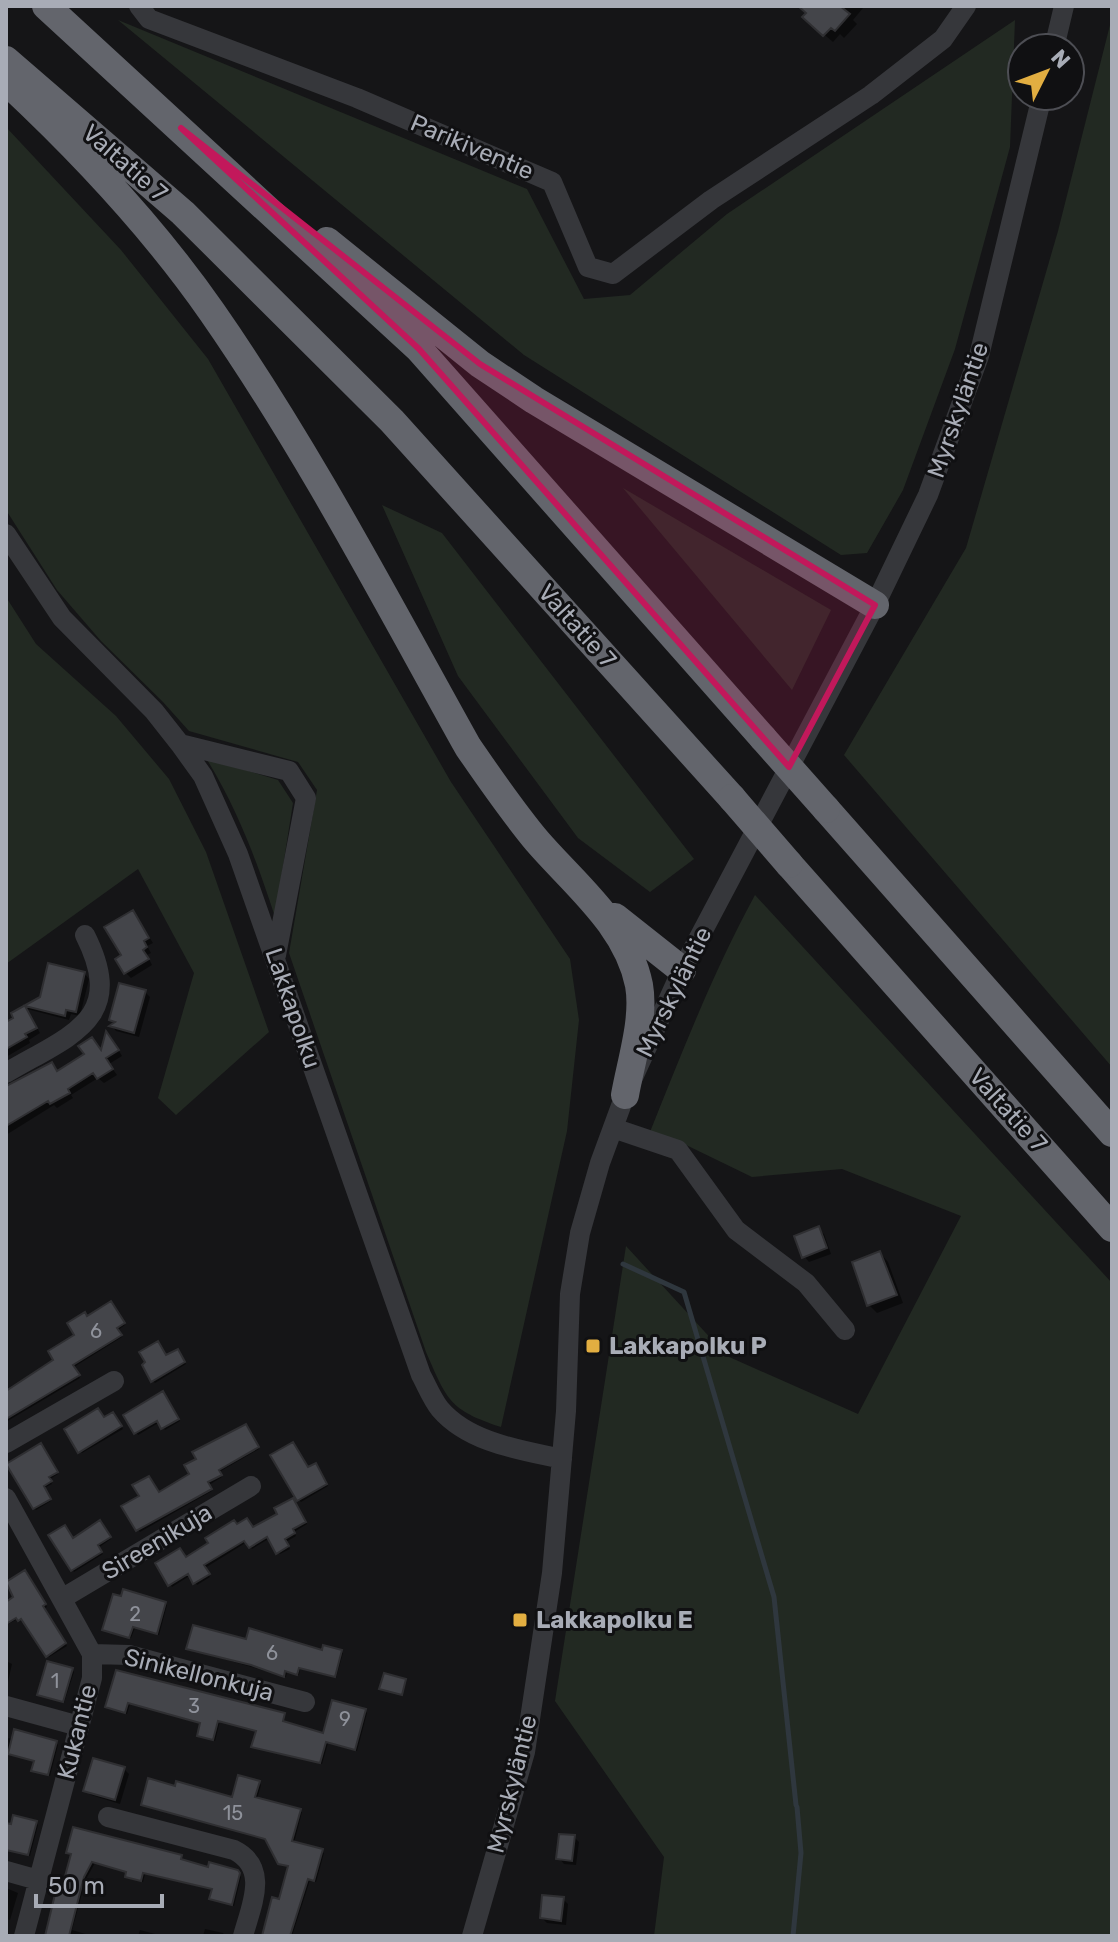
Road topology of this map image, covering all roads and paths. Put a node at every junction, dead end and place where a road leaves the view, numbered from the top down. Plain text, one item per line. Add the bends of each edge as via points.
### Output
1 (46, 6) edge
2 (139, 6) edge
3 (966, 6) edge
4 (1064, 6) edge
5 (1058, 32) edge
6 (6, 60) edge
7 (6, 81) edge
8 (1038, 112) edge
9 (181, 128) junction
10 (6, 534) edge
11 (875, 605) junction
12 (180, 744) junction
13 (590, 896) junction
14 (85, 935) dead end
15 (275, 958) junction
16 (682, 970) junction
17 (6, 1073) edge
18 (625, 1095) junction
19 (613, 1128) junction
20 (1112, 1133) edge
21 (1112, 1228) edge
22 (845, 1330) dead end
23 (114, 1381) dead end
24 (6, 1443) edge
25 (562, 1459) junction
26 (251, 1486) dead end
27 (6, 1498) edge
28 (63, 1598) junction
29 (92, 1654) junction
30 (305, 1702) dead end
31 (6, 1706) edge
32 (79, 1726) junction
33 (108, 1817) dead end
34 (6, 1871) edge
35 (38, 1880) junction
36 (24, 1936) edge
37 (243, 1936) edge
38 (472, 1936) edge

1 - 9 highway
2 - 3 street, Parikiventie via 149,19 357,98 552,182 588,267 613,274 711,200 871,95 943,39
4 - 5 street
6 - 21 highway, Valtatie 7, bridge via 183,213 392,421
7 - 13 highway via 95,170 210,310 287,425 468,747 538,842
8 - 11 street, Myrskyläntie via 979,356 928,495
9 - 11 highway via 480,364
9 - 20 highway, bridge via 419,349
10 - 12 street, Lakkapolku via 62,618
11 - 16 street, Myrskyläntie
12 - 15 street, Lakkapolku via 203,776 238,854
12 - 15 street via 289,771 306,798
13 - 16 highway
13 - 18 highway via 627,948 639,987
14 - 17 street via 101,981 91,1016
15 - 25 street, Lakkapolku via 421,1375 440,1408 468,1433
16 - 18 street, Myrskyläntie
18 - 19 street, Myrskyläntie
19 - 22 street via 678,1150 736,1230 806,1283
19 - 25 street, Myrskyläntie via 580,1233 570,1294
23 - 24 street
25 - 38 street, Myrskyläntie via 552,1573 525,1752
26 - 28 street, Sireenikuja
27 - 28 street, Kukantie
28 - 29 street, Kukantie
29 - 30 street, Sinikellonkuja via 129,1655
29 - 32 street, Kukantie via 92,1678
31 - 32 street
32 - 35 street, Kukantie
33 - 37 street via 243,1854 256,1871 257,1882
34 - 35 street
35 - 36 street, Kukantie

